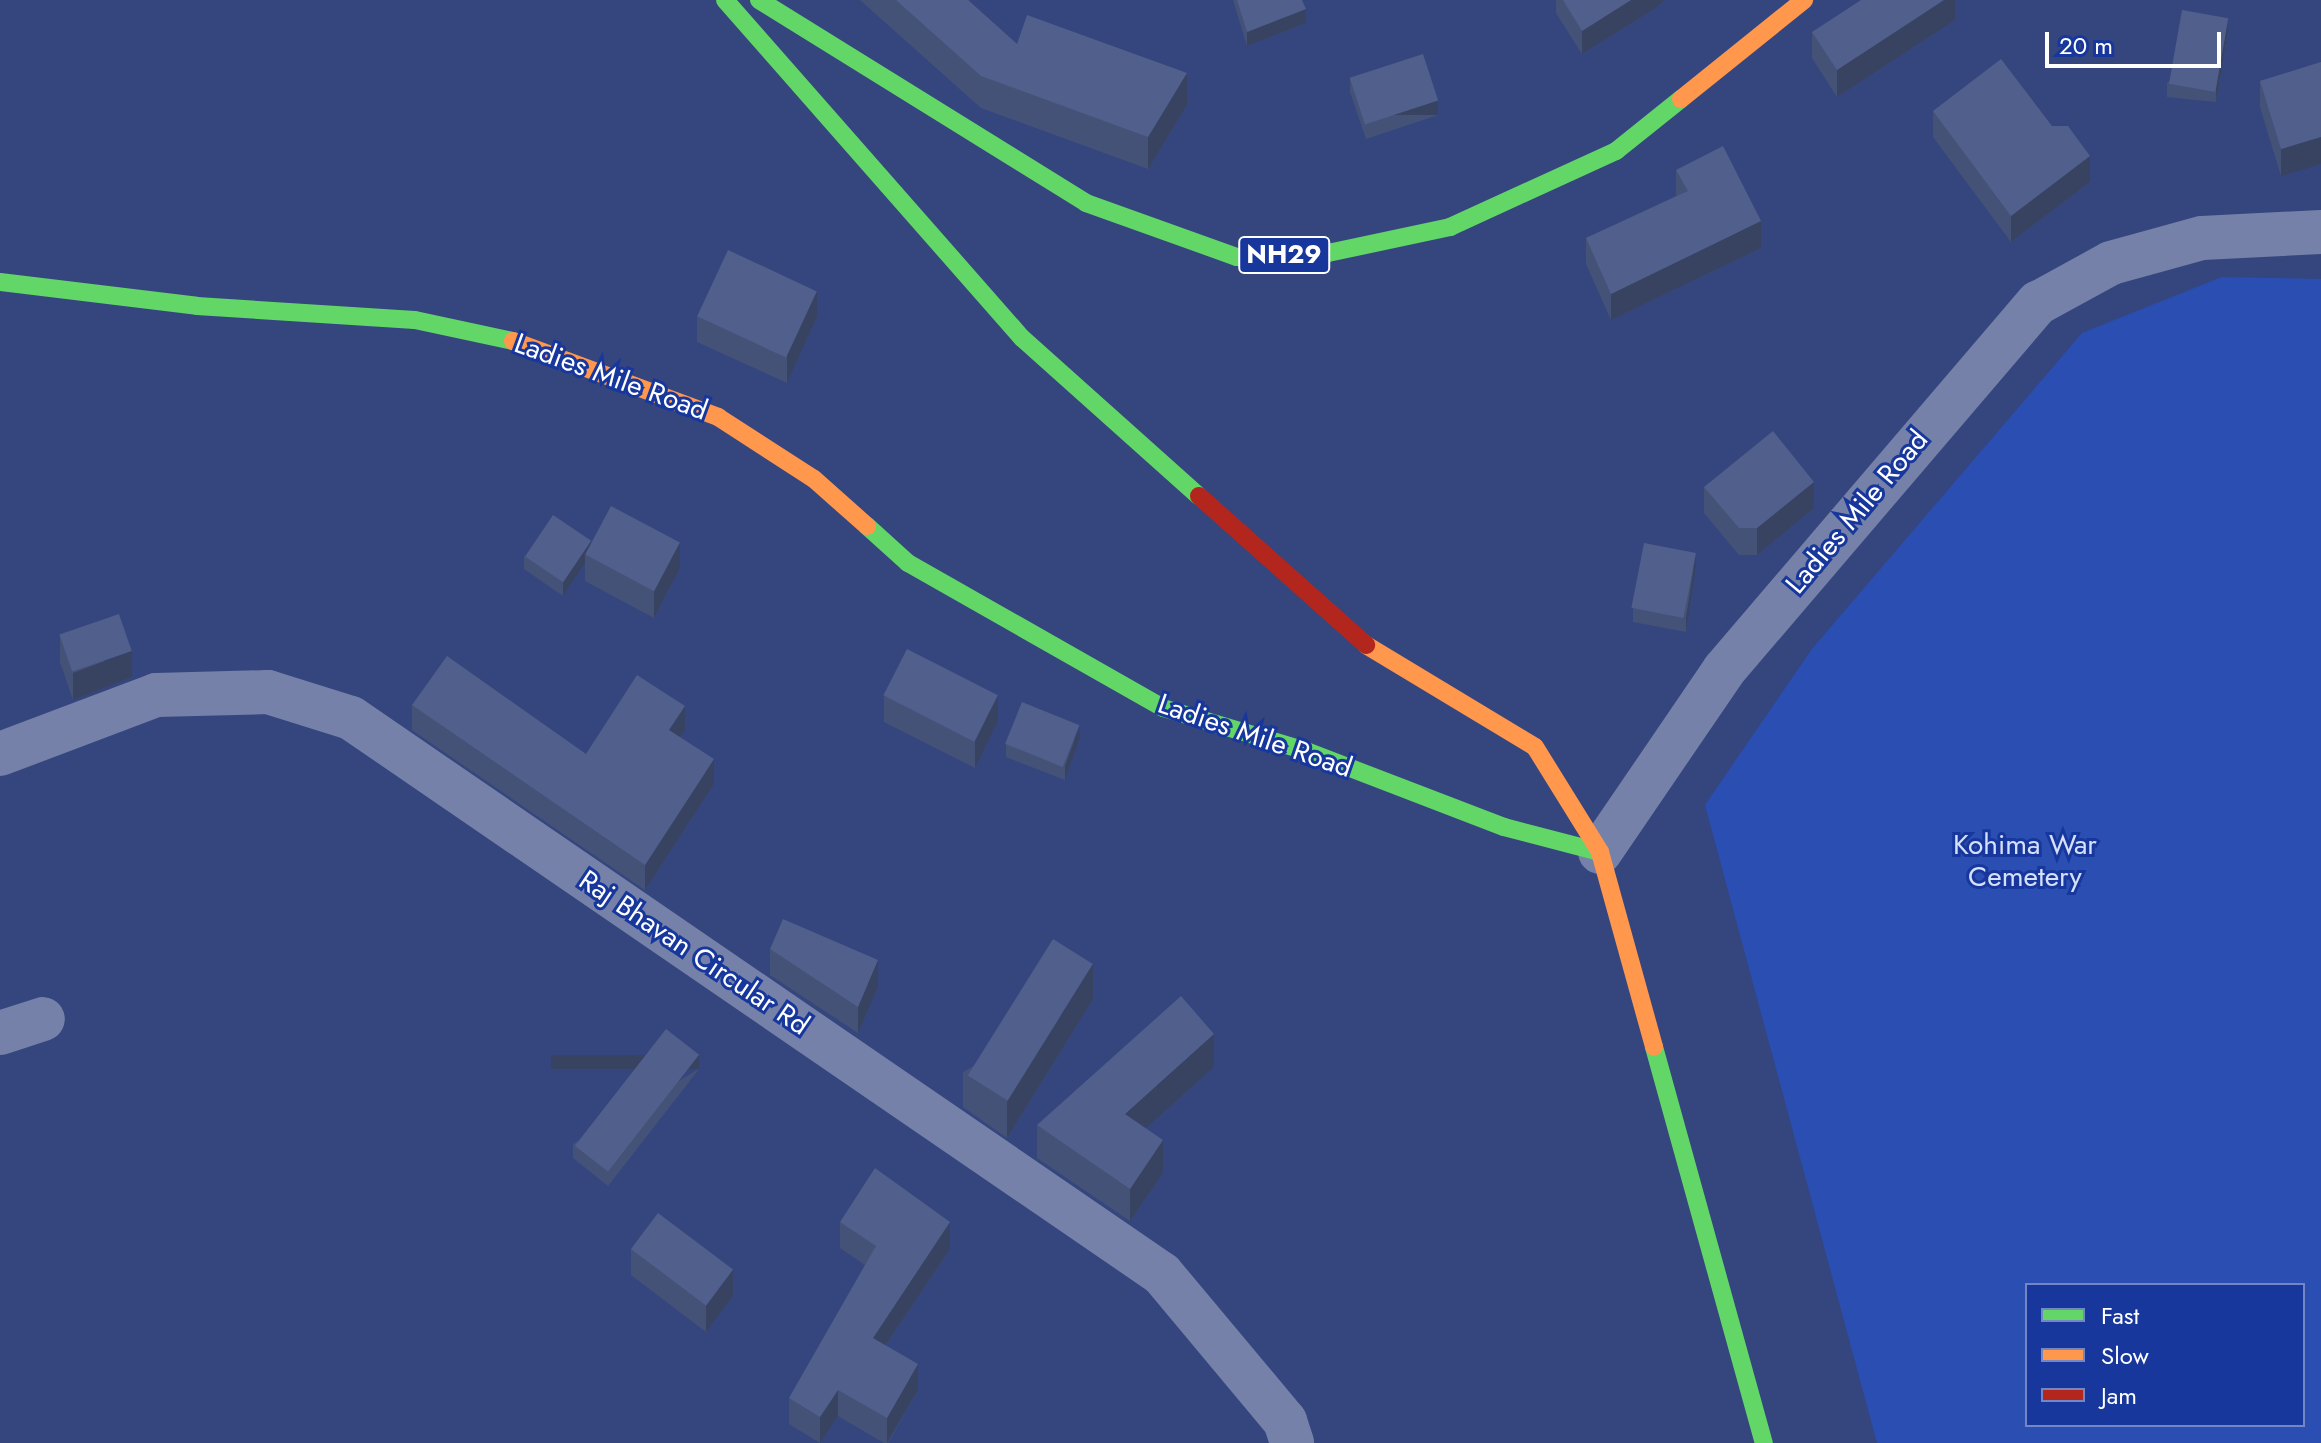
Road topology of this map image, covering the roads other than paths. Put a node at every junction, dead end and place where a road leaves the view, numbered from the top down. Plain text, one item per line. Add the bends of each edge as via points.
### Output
1 (725, 0) edge
2 (759, 0) edge
3 (1804, 0) edge
4 (2321, 232) edge
5 (0, 282) edge
6 (0, 754) edge
7 (1600, 852) junction
8 (43, 1019) dead end
9 (0, 1033) edge
10 (1292, 1443) edge
11 (1764, 1443) edge

1 - 7 main road via 1022,338 1371,649 1535,747
2 - 3 main road, NH29 via 1086,203 1237,257 1328,253 1464,221 1616,151
4 - 7 street, Ladies Mile Road via 2202,238 2111,263 2038,303 1724,670
5 - 7 main road, Ladies Mile Road via 197,306 415,320 498,336 628,380 718,417 814,479 908,563 1163,708 1306,751 1491,822
6 - 10 street, Raj Bhavan Circular Rd via 156,695 268,692 351,718 1162,1274 1285,1421
7 - 11 main road
8 - 9 street

